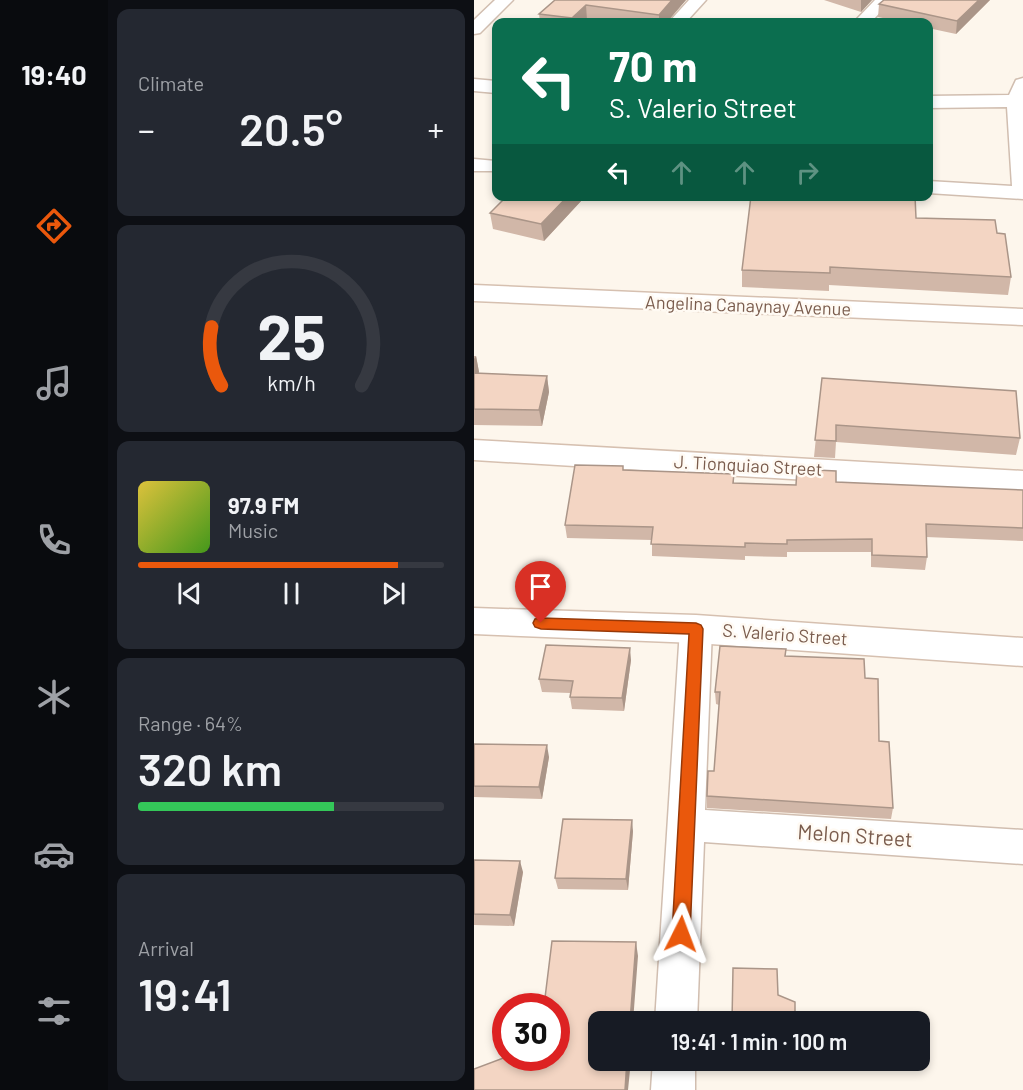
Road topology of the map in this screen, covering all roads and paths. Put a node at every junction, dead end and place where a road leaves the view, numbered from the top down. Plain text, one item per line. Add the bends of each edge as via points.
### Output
1 (505, 0) edge
2 (698, 0) edge
3 (884, 0) edge
4 (681, 18) edge
5 (866, 18) edge
6 (474, 29) edge
7 (474, 85) edge
8 (492, 87) edge
9 (1019, 93) edge
10 (933, 102) edge
11 (933, 187) edge
12 (1023, 192) edge
13 (474, 293) edge
14 (1023, 317) edge
15 (474, 450) edge
16 (1023, 482) edge
17 (474, 621) edge
18 (696, 629) junction
19 (1023, 652) edge
20 (686, 825) junction
21 (1023, 847) edge
22 (677, 1011) edge

1 - 6 street
2 - 4 street
3 - 5 street
7 - 8 street
9 - 10 street
9 - 12 street
11 - 12 street
13 - 14 street, Angelina Canaynay Avenue
15 - 16 street, J. Tionquiao Street
17 - 18 street, S. Valerio Street
18 - 19 street, S. Valerio Street
18 - 20 street
20 - 21 street, Melon Street
20 - 22 street

